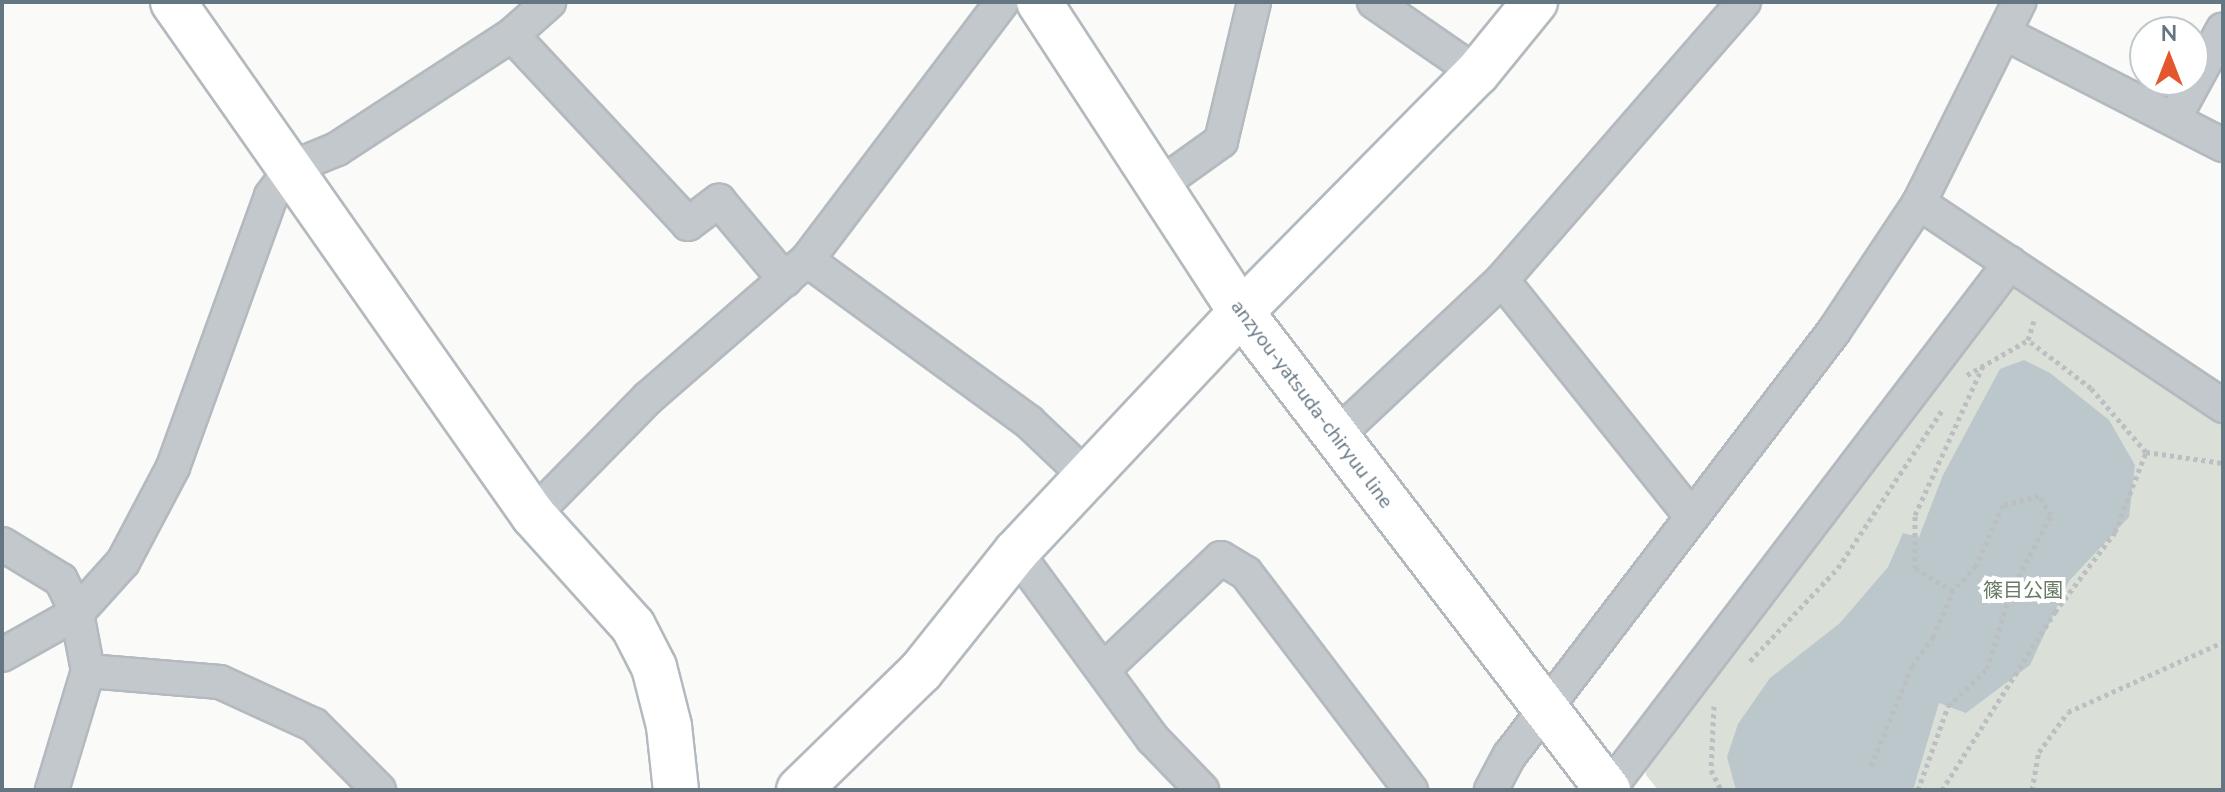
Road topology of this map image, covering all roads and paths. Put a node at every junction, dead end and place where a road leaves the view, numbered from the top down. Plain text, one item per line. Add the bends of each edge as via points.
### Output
1 (173, 2) edge
2 (549, 2) edge
3 (1002, 2) edge
4 (1039, 2) edge
5 (1254, 2) edge
6 (1374, 2) edge
7 (1535, 2) edge
8 (1744, 2) edge
9 (2019, 2) edge
10 (2223, 29) edge
11 (2006, 34) junction
12 (512, 35) junction
13 (1477, 73) junction
14 (2174, 119) junction
15 (2223, 145) edge
16 (293, 167) junction
17 (1161, 184) junction
18 (1919, 203) junction
19 (2010, 263) junction
20 (796, 270) junction
21 (1502, 280) junction
22 (1241, 312) junction
23 (1983, 366) junction
24 (1956, 389) dead end
25 (1948, 401) dead end
26 (2223, 406) edge
27 (1335, 437) junction
28 (2146, 452) junction
29 (2223, 463) edge
30 (1086, 476) junction
31 (533, 515) junction
32 (1690, 515) junction
33 (2, 544) edge
34 (1016, 552) junction
35 (1953, 591) junction
36 (77, 613) junction
37 (2223, 642) edge
38 (2, 655) edge
39 (1104, 669) junction
40 (88, 671) junction
41 (1740, 673) dead end
42 (1723, 695) dead end
43 (1546, 712) junction
44 (1871, 766) dead end
45 (52, 790) edge
46 (379, 790) edge
47 (676, 790) edge
48 (799, 790) edge
49 (1202, 790) edge
50 (1411, 790) edge
51 (1491, 790) edge
52 (1608, 790) edge
53 (1721, 790) edge
54 (1918, 790) edge
55 (1942, 790) edge
56 (2032, 790) edge

1 - 16 street
2 - 12 street
3 - 20 street
4 - 17 street, anzyou-yatsuda-chiryuu line
5 - 17 street via 1221,141
6 - 13 street
7 - 13 street
8 - 21 street
9 - 11 street
10 - 14 street
11 - 14 street
11 - 18 street
12 - 16 street via 337,149
12 - 20 street via 688,224 719,201
13 - 22 street
14 - 15 street
16 - 31 street
16 - 36 street via 271,196 173,467 123,562
17 - 22 street, anzyou-yatsuda-chiryuu line
18 - 19 street
18 - 32 street via 1834,331
19 - 26 street
19 - 52 street
20 - 30 street via 1029,422
20 - 31 street via 648,398
21 - 27 street
21 - 32 street
22 - 27 street, anzyou-yatsuda-chiryuu line
22 - 30 street
23 - 24 path via 1965,376
23 - 28 path via 2028,340 2091,388
23 - 35 path via 1915,515 1915,568
25 - 41 path via 1838,568
27 - 43 street, anzyou-yatsuda-chiryuu line
28 - 29 path
28 - 55 path via 2115,532 2055,612
30 - 34 street
31 - 47 street via 633,626 654,667 669,726
32 - 43 street
33 - 36 street via 61,580
34 - 39 street
34 - 48 street via 921,671
35 - 44 path via 1933,637 1912,666
35 - 54 path via 1976,566 2003,505 2039,496 2051,515 2011,591 1987,669 1948,706
36 - 38 street
36 - 40 street
37 - 56 path via 2068,712 2039,752
39 - 49 street via 1153,739
39 - 50 street via 1221,558 1246,573
40 - 45 street
40 - 46 street via 220,682 314,725
42 - 53 path via 1714,706 1711,770
43 - 51 street via 1510,755
43 - 52 street, anzyou-yatsuda-chiryuu line

